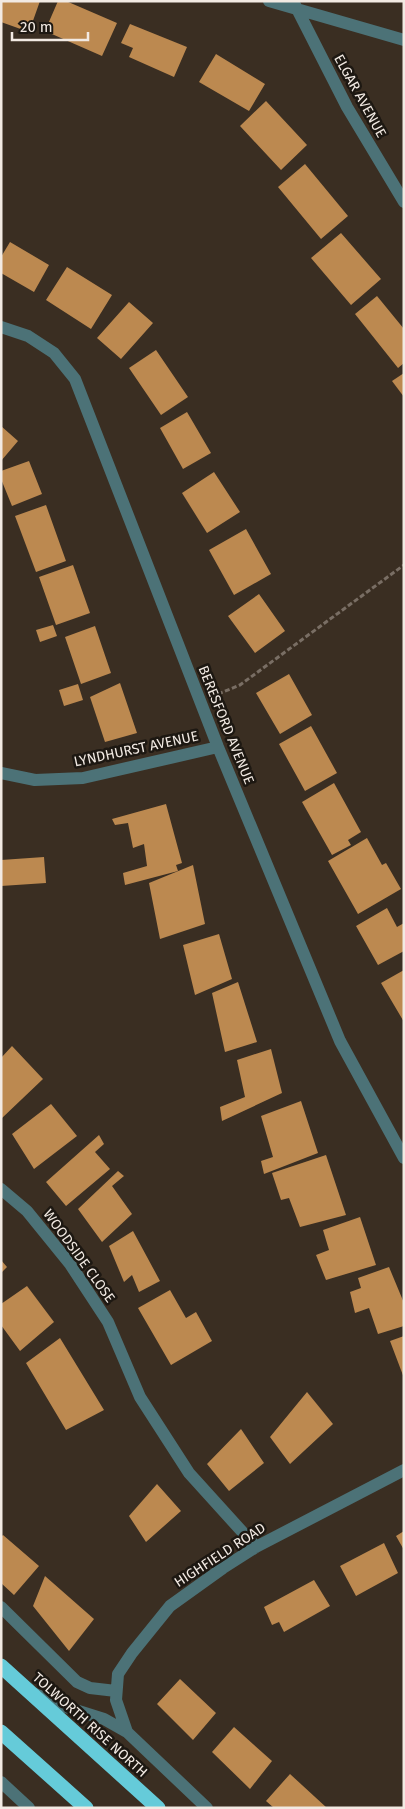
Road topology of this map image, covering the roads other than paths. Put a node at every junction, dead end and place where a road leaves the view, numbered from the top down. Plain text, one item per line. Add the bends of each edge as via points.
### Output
1 (269, 1) edge
2 (295, 5) edge
3 (404, 40) edge
4 (404, 202) edge
5 (1, 327) edge
6 (218, 747) junction
7 (1, 773) edge
8 (404, 1158) edge
9 (1, 1189) edge
10 (404, 1470) edge
11 (256, 1547) junction
12 (1, 1607) edge
13 (1, 1666) edge
14 (30, 1691) junction
15 (116, 1691) junction
16 (1, 1732) edge
17 (127, 1732) junction
18 (1, 1782) edge
19 (29, 1808) edge
20 (86, 1808) edge
21 (158, 1808) edge
22 (207, 1808) edge

1 - 2 street
2 - 3 street
2 - 4 street, ELGAR AVENUE via 347,107
5 - 6 street, BERESFORD AVENUE via 28,336 54,353 75,379
6 - 7 street, LYNDHURST AVENUE via 83,778 35,780
6 - 8 street, BERESFORD AVENUE via 340,1041
9 - 11 street, WOODSIDE CLOSE via 28,1211 70,1264 108,1322 140,1397 188,1473
10 - 11 street, HIGHFIELD ROAD
11 - 15 street, HIGHFIELD ROAD via 170,1606 118,1674
12 - 15 street, TOLWORTH RISE NORTH via 77,1682 90,1688
13 - 14 highway, TOLWORTH RISE NORTH
14 - 17 street via 104,1719
14 - 21 highway, TOLWORTH RISE NORTH
15 - 17 street, TOLWORTH RISE NORTH
16 - 20 highway
17 - 22 street, TOLWORTH RISE NORTH
18 - 19 street

